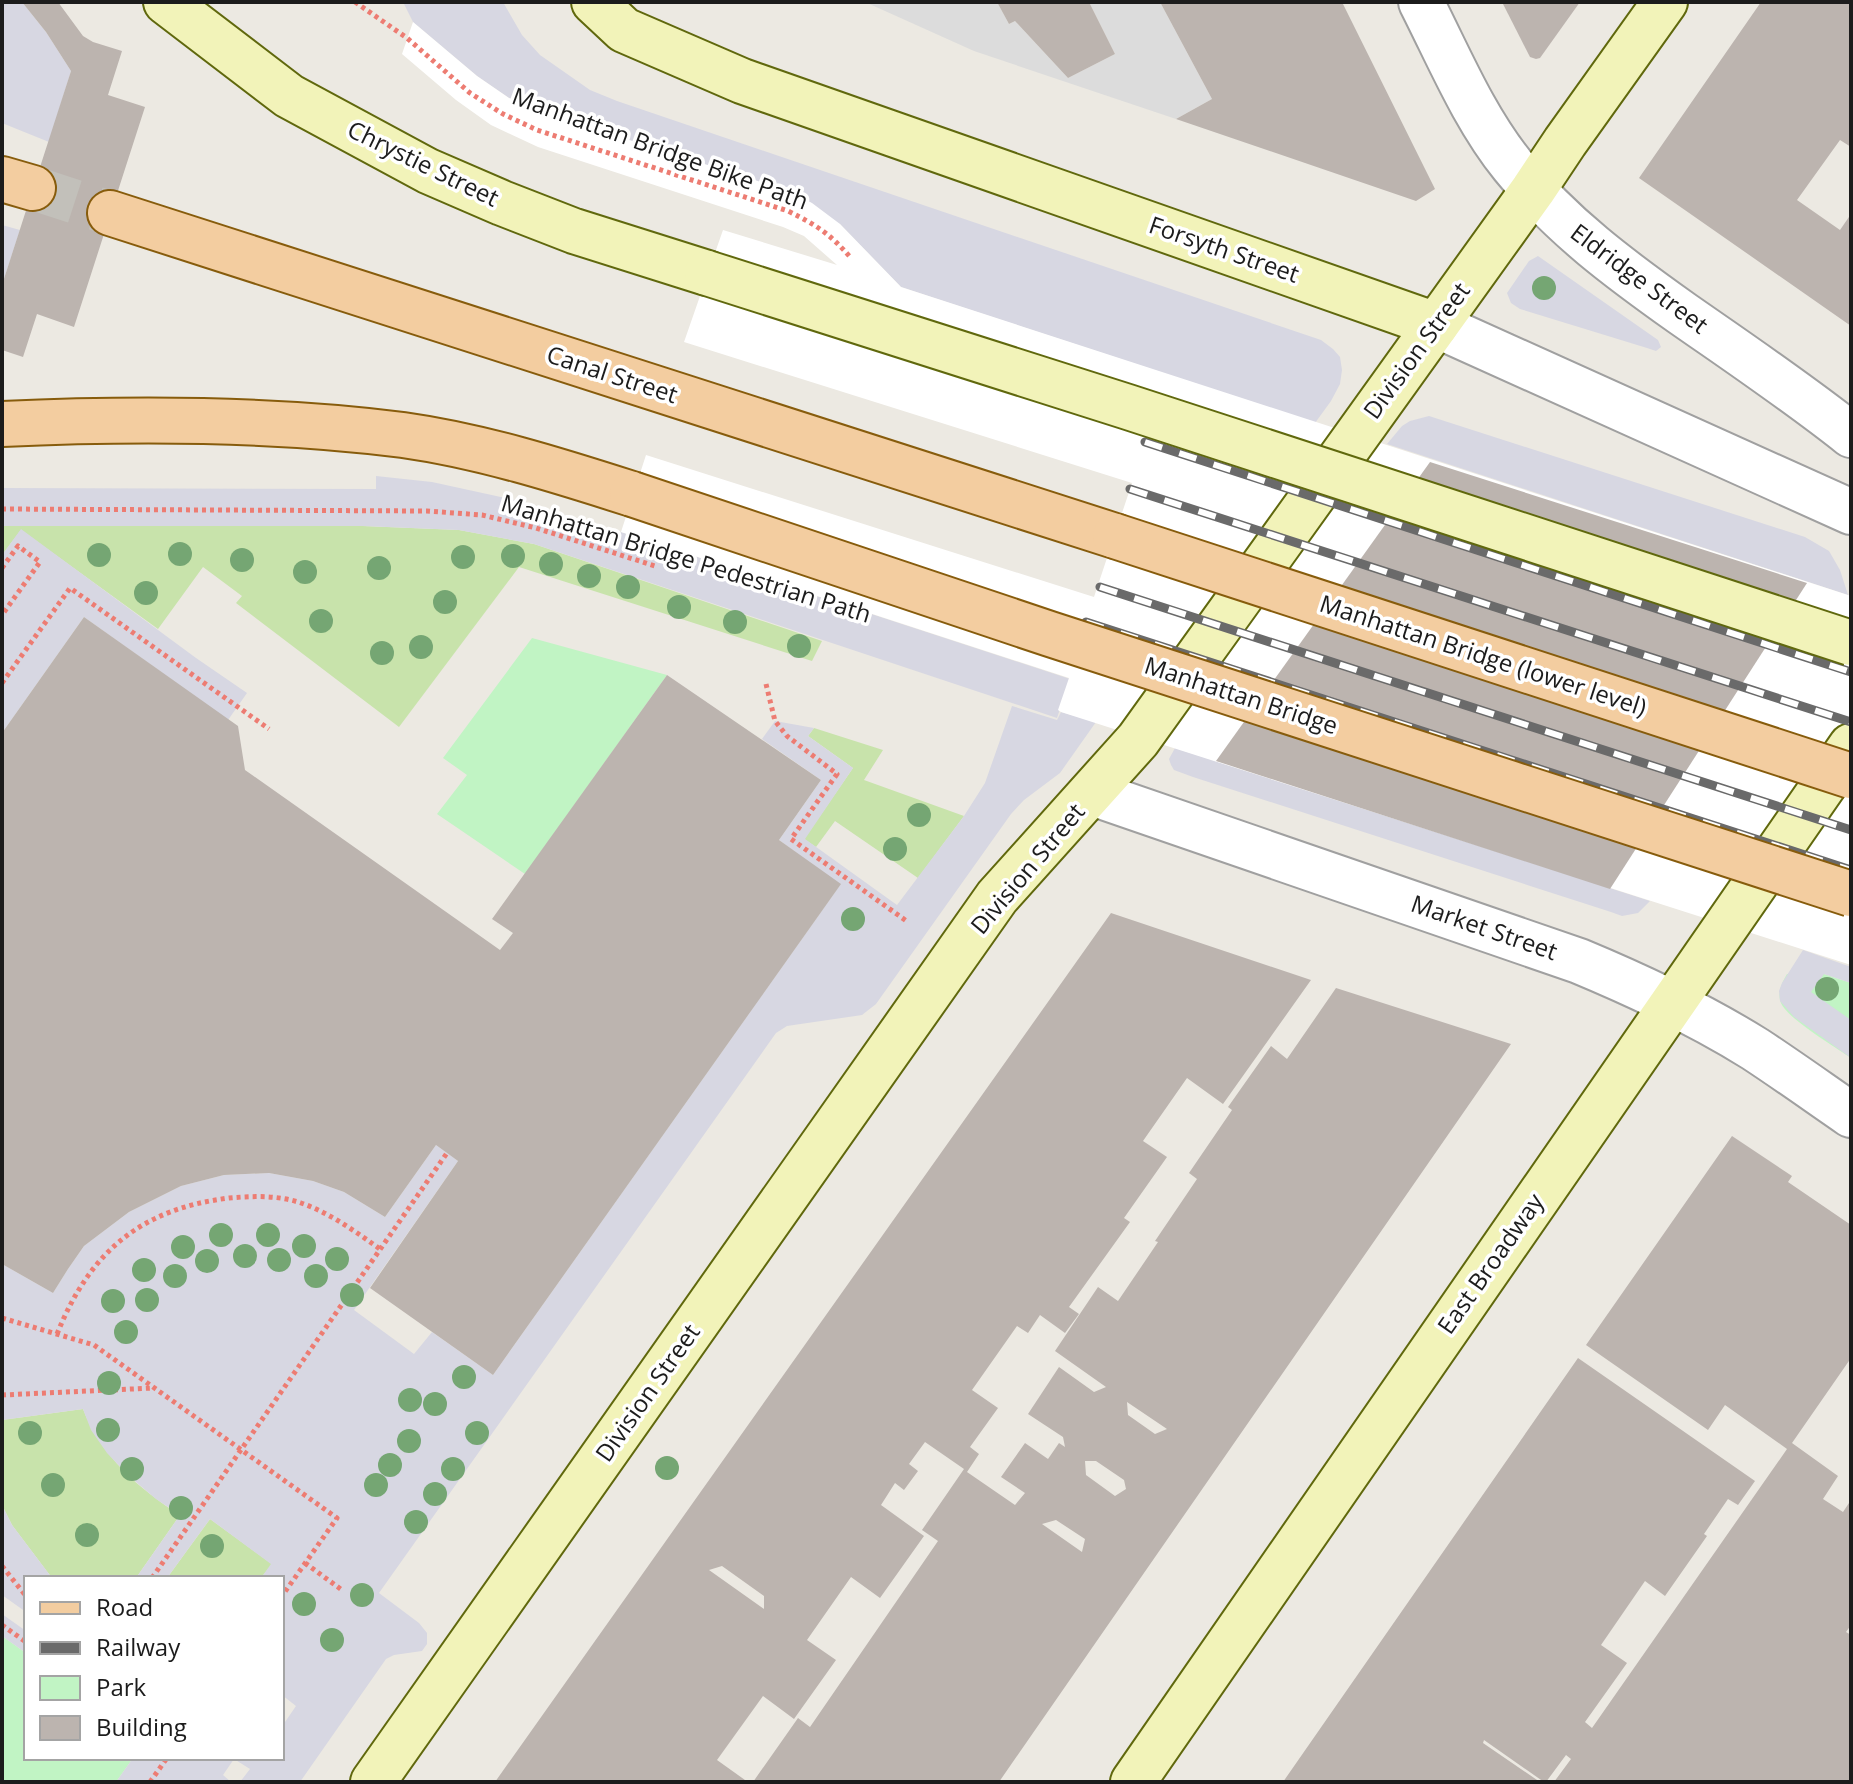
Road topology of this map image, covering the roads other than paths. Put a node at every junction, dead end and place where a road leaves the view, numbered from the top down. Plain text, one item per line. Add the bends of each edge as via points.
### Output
1 (166, 2) edge
2 (594, 2) edge
3 (1421, 2) edge
4 (1665, 2) edge
5 (1533, 190) junction
6 (110, 213) tunnel mouth
7 (1436, 325) junction
8 (2, 424) edge
9 (1851, 435) edge
10 (1851, 512) edge
11 (1115, 536) joint
12 (1851, 643) edge
13 (1851, 746) edge
14 (1851, 776) edge
15 (1092, 793) junction
16 (1851, 894) edge
17 (1673, 1003) junction
18 (1851, 1115) edge
19 (373, 1782) edge
20 (1133, 1782) edge

1 - 12 main road, Chrystie Street, bridge via 289,96 428,171 574,231
2 - 7 main road, Forsyth Street via 624,30 742,81
3 - 5 street, Eldridge Street via 1486,128
4 - 5 main road, Division Street
5 - 7 main road, Division Street
5 - 9 street, Eldridge Street via 1619,269
6 - 11 main road, Canal Street
7 - 10 street, Forsyth Street
7 - 15 main road, Division Street via 1138,740
8 - 16 main road, Manhattan Bridge, bridge via 262,423 405,436 476,449 632,494
11 - 14 main road, Manhattan Bridge (lower level), bridge
13 - 17 main road, East Broadway
15 - 17 street, Market Street via 1579,961
15 - 19 main road, Division Street via 997,897
17 - 18 street, Market Street via 1755,1049
17 - 20 main road, East Broadway

